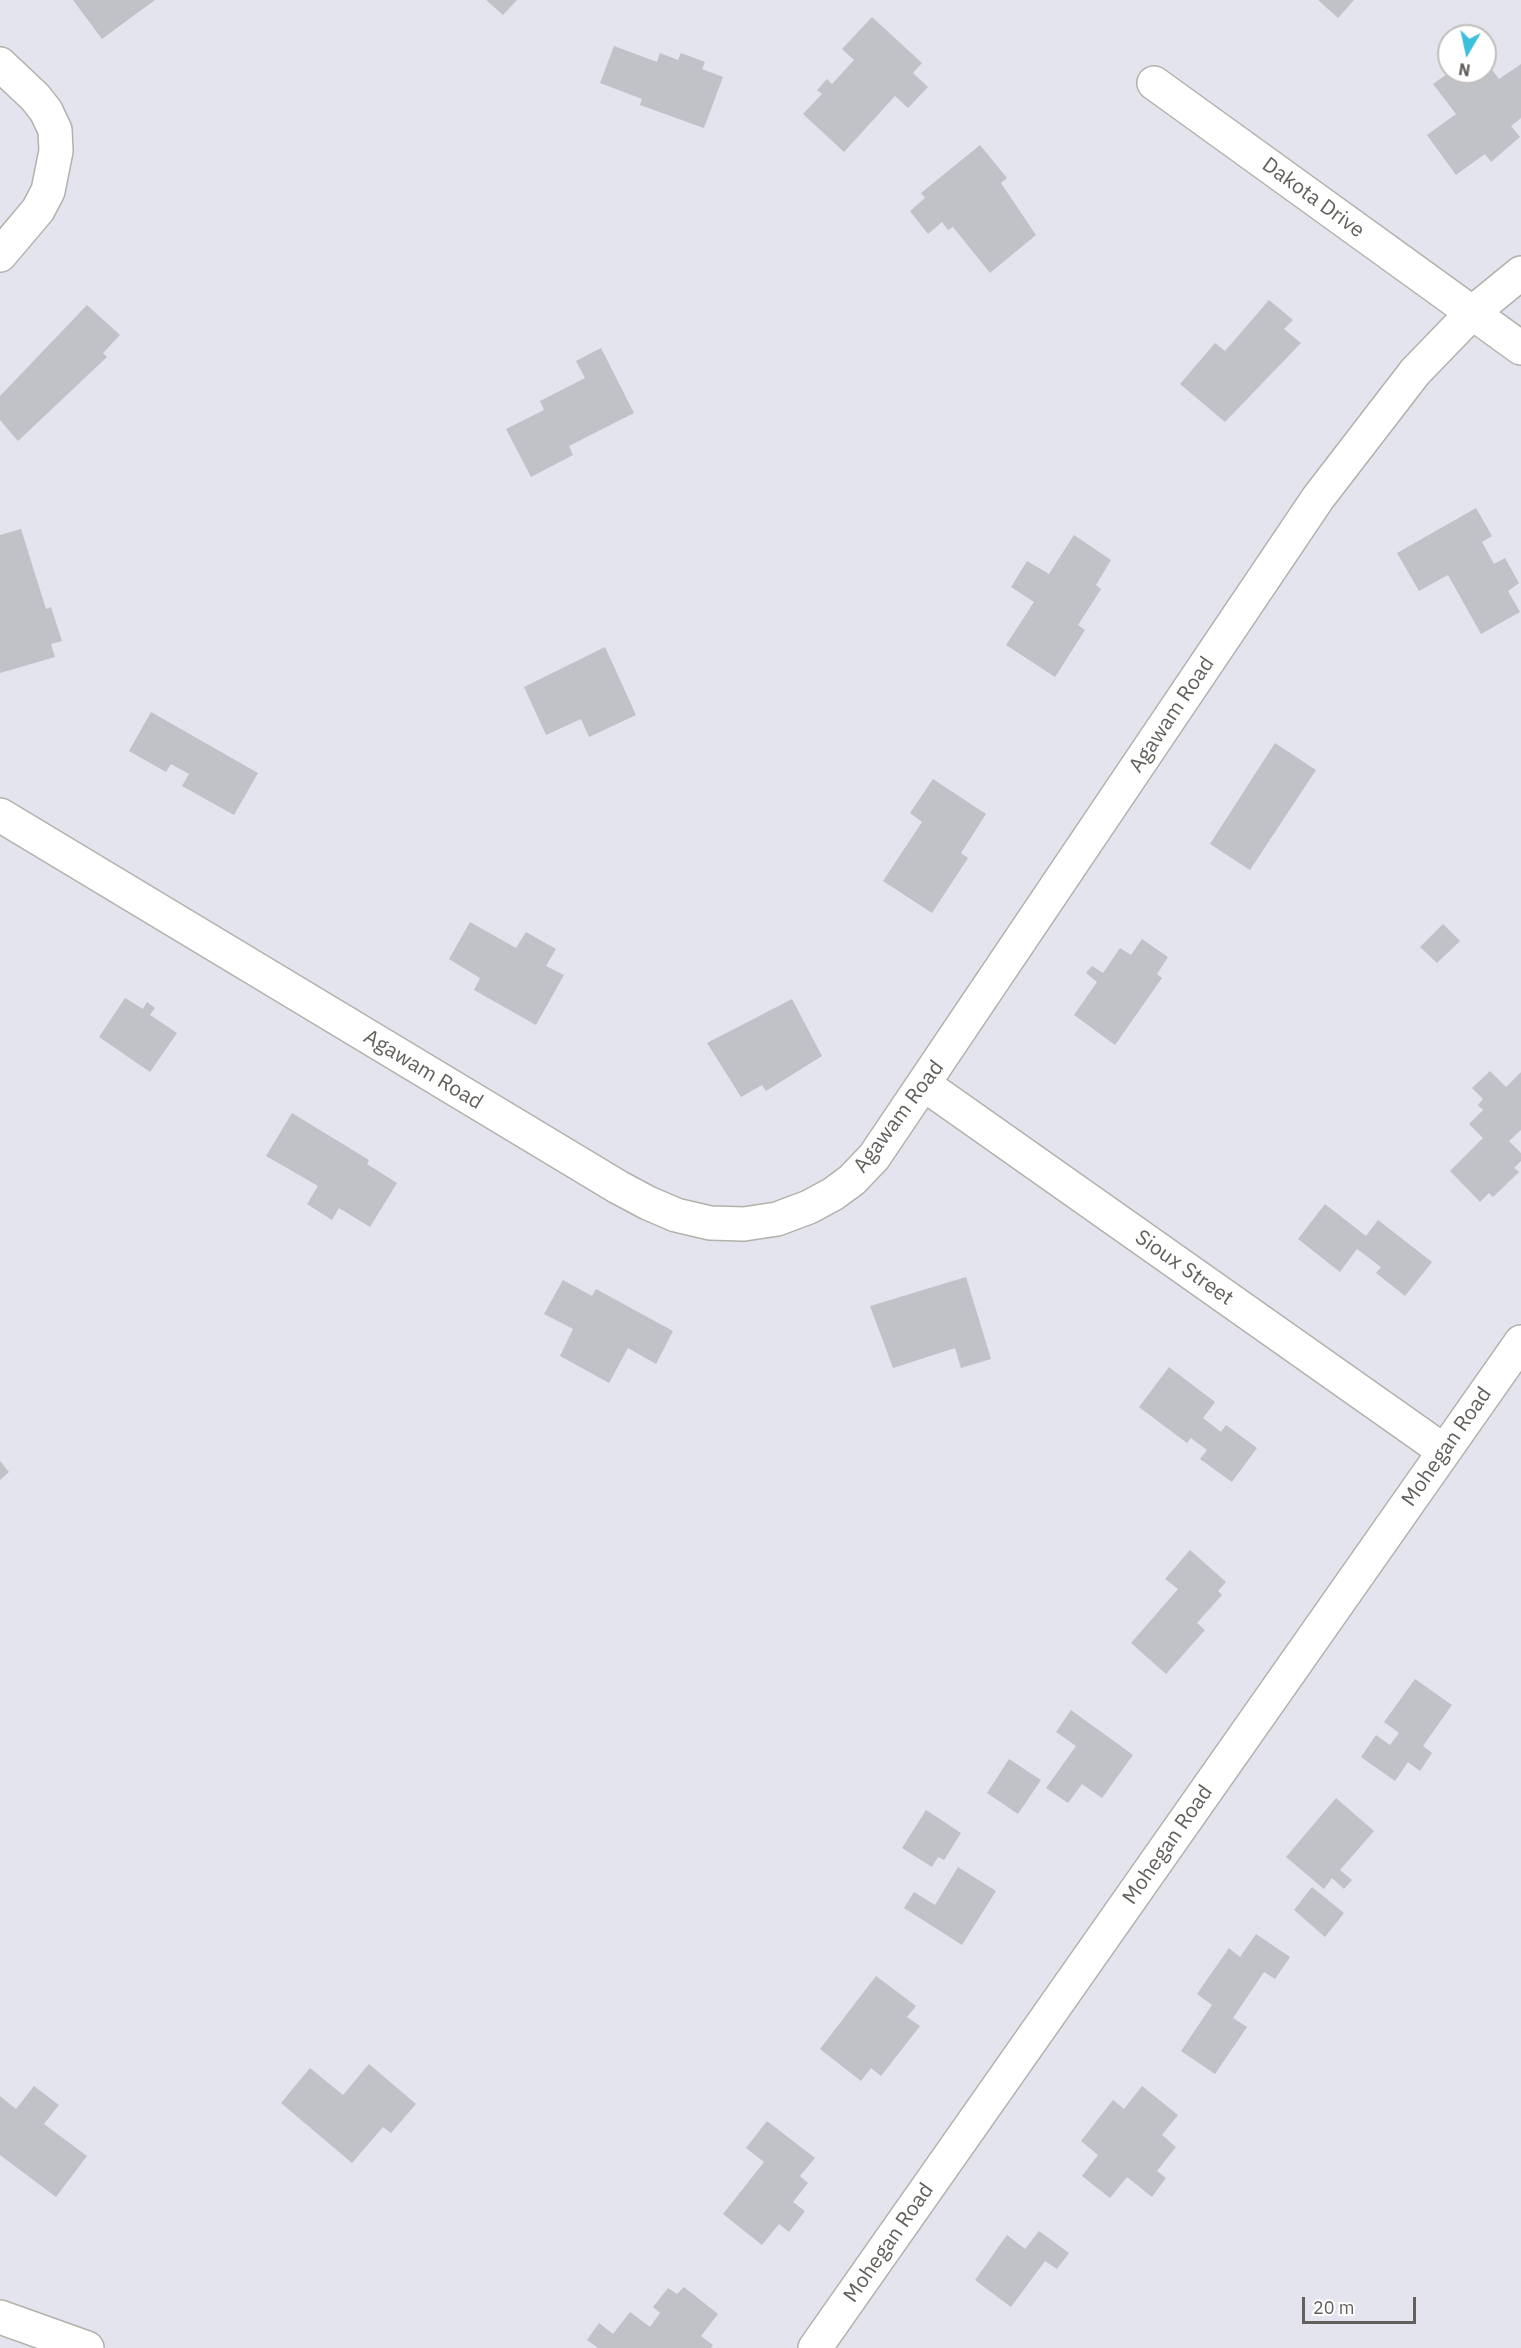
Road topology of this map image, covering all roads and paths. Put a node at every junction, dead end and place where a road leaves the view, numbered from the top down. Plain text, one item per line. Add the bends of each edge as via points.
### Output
1 (0, 64) edge
2 (1154, 83) dead end
3 (0, 255) edge
4 (1521, 273) edge
5 (1472, 313) junction
6 (1521, 348) edge
7 (0, 815) edge
8 (925, 1085) junction
9 (1521, 1342) edge
10 (1444, 1451) junction
11 (0, 2317) edge
12 (87, 2348) edge
13 (815, 2348) edge

1 - 3 street via 46,111 55,130 56,151 48,190 38,210
2 - 5 street, Dakota Drive
4 - 5 street, Agawam Road
5 - 6 street, Dakota Drive
5 - 8 street, Agawam Road via 1415,372 1318,498
7 - 8 street, Agawam Road via 618,1187 676,1215 744,1224 809,1207 852,1180 874,1158
8 - 10 street, Sioux Street
9 - 10 street, Mohegan Road
10 - 13 street, Mohegan Road
11 - 12 street

